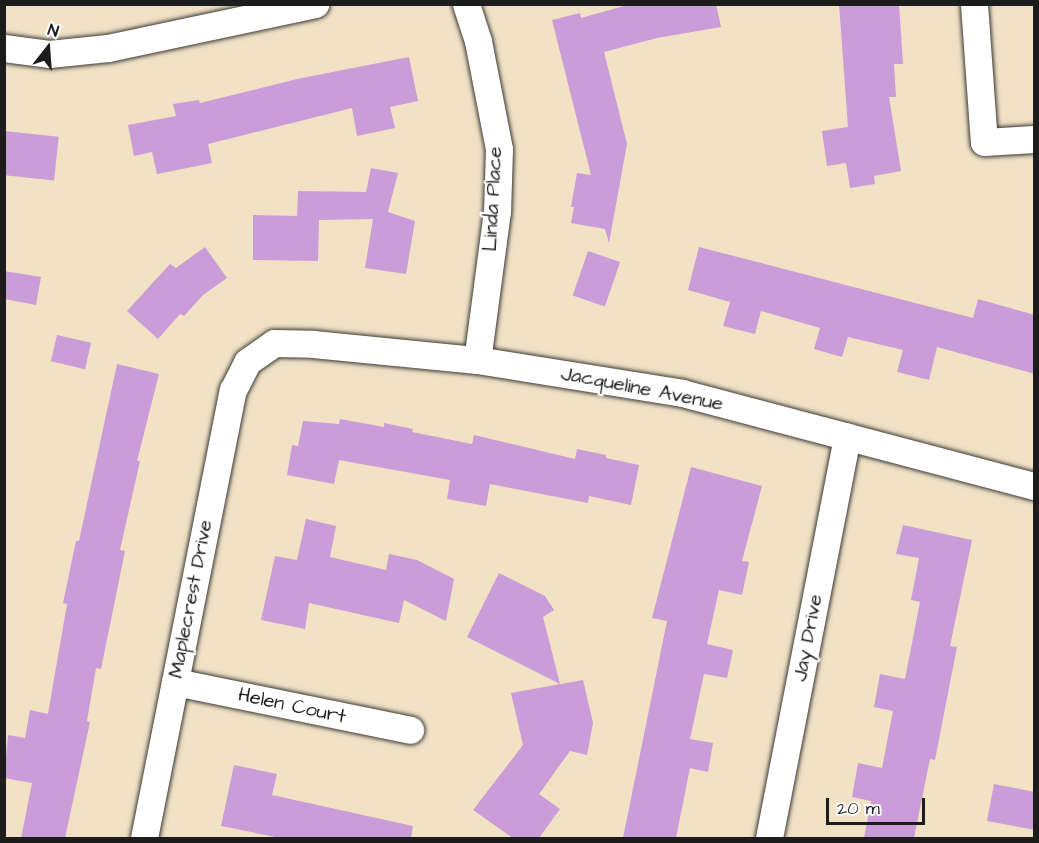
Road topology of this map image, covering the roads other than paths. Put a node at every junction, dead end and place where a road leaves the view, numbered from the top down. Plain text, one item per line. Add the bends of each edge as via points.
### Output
1 (315, 4) edge
2 (466, 4) edge
3 (974, 4) edge
4 (4, 48) edge
5 (1035, 139) edge
6 (477, 360) junction
7 (247, 362) joint
8 (847, 437) junction
9 (1035, 486) edge
10 (175, 682) junction
11 (410, 730) dead end
12 (144, 838) edge
13 (769, 838) edge

1 - 4 street via 108,48 49,54
2 - 6 street, Linda Place via 478,41 499,148 497,211
3 - 5 street via 984,142
6 - 7 street, Jacqueline Avenue via 274,343
6 - 8 street, Jacqueline Avenue via 682,393
7 - 10 street, Maplecrest Drive via 233,390 224,427
8 - 9 street, Jacqueline Avenue
8 - 13 street, Jay Drive
10 - 11 street, Helen Court
10 - 12 street, Maplecrest Drive

